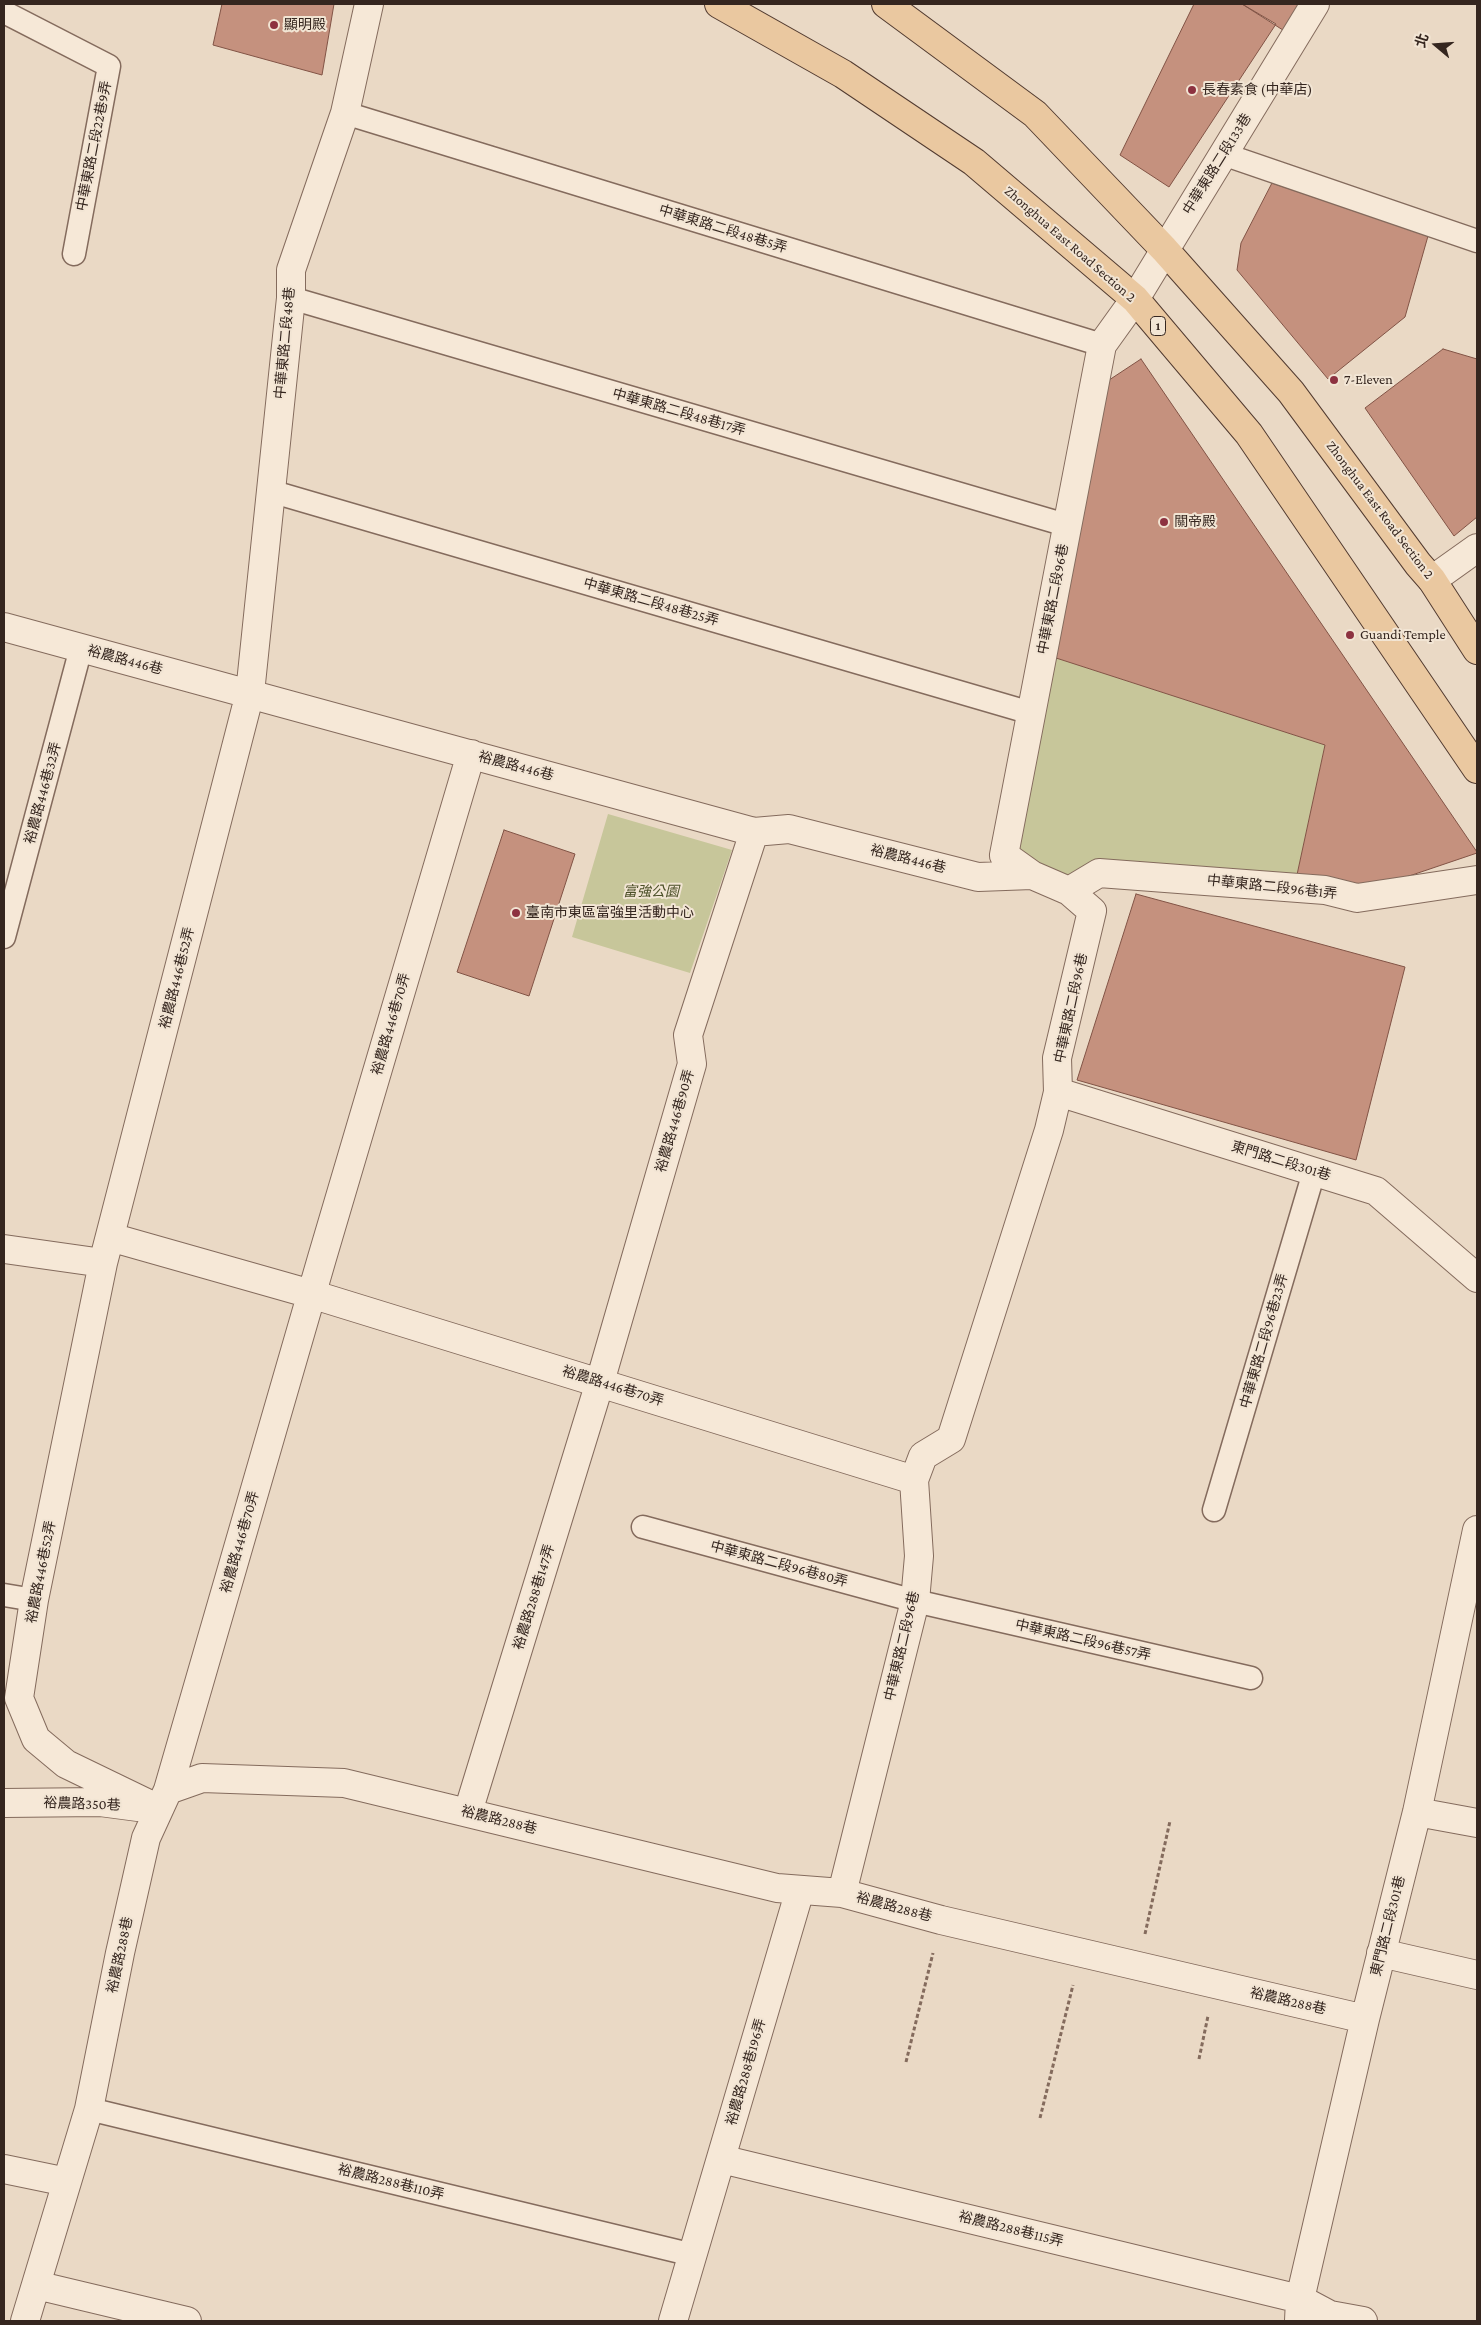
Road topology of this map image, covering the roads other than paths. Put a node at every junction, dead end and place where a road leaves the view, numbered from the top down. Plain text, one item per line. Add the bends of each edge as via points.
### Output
1 (369, 4) edge
2 (719, 4) edge
3 (886, 4) edge
4 (1315, 4) edge
5 (4, 12) edge
6 (345, 113) junction
7 (1223, 154) junction
8 (1477, 241) edge
9 (1164, 249) junction
10 (74, 254) dead end
11 (291, 298) junction
12 (1135, 299) junction
13 (1102, 345) junction
14 (270, 491) junction
15 (1066, 525) junction
16 (1477, 548) edge
17 (1432, 580) junction
18 (4, 627) edge
19 (81, 648) junction
20 (1477, 650) edge
21 (250, 693) junction
22 (1031, 713) junction
23 (471, 754) junction
24 (1477, 769) edge
25 (754, 832) junction
26 (1032, 875) junction
27 (1477, 880) edge
28 (1069, 890) junction
29 (4, 937) edge
30 (1058, 1092) junction
31 (1314, 1172) junction
32 (110, 1237) junction
33 (4, 1249) edge
34 (103, 1263) junction
35 (1477, 1278) edge
36 (311, 1294) junction
37 (600, 1382) junction
38 (914, 1480) junction
39 (1214, 1510) dead end
40 (643, 1527) dead end
41 (1477, 1530) edge
42 (4, 1595) edge
43 (34, 1600) junction
44 (915, 1601) junction
45 (1251, 1678) dead end
46 (164, 1800) junction
47 (4, 1803) edge
48 (468, 1812) junction
49 (1417, 1812) junction
50 (1477, 1823) edge
51 (800, 1890) junction
52 (842, 1893) junction
53 (1381, 1953) junction
54 (1477, 1975) edge
55 (1365, 2019) junction
56 (89, 2109) junction
57 (721, 2159) junction
58 (4, 2169) edge
59 (67, 2182) junction
60 (693, 2255) junction
61 (36, 2285) junction
62 (1300, 2310) edge
63 (25, 2321) edge
64 (187, 2321) edge
65 (673, 2321) edge
66 (1363, 2321) edge

1 - 6 street, 中華東路二段48巷
2 - 12 main road, Zhonghua East Road Section 2 / 1 via 844,74 974,162
3 - 9 main road, Zhonghua East Road Section 2 via 1035,114
4 - 7 street, 中華東路二段133巷
5 - 10 lane, 中華東路二段22巷9弄 via 109,66
6 - 11 street, 中華東路二段48巷 via 291,270
6 - 13 lane, 中華東路二段48巷5弄
7 - 8 lane
7 - 9 street, 中華東路二段133巷
9 - 12 street, 中華東路二段133巷
9 - 17 main road, Zhonghua East Road Section 2 via 1291,392
11 - 14 street, 中華東路二段48巷
11 - 15 lane, 中華東路二段48巷17弄
12 - 13 street, 中華東路二段96巷
12 - 24 main road, Zhonghua East Road Section 2 / 1 via 1249,434
13 - 15 street, 中華東路二段96巷
14 - 21 street, 中華東路二段48巷
14 - 22 lane, 中華東路二段48巷25弄
15 - 22 street, 中華東路二段96巷
16 - 17 street
17 - 20 main road, Zhonghua East Road Section 2
18 - 19 street, 裕農路446巷
19 - 21 street, 裕農路446巷
19 - 29 lane, 裕農路446巷32弄
21 - 23 street, 裕農路446巷
21 - 32 street, 裕農路446巷52弄
22 - 26 street, 中華東路二段96巷 via 1004,855
23 - 25 street, 裕農路446巷
23 - 36 street, 裕農路446巷70弄
25 - 26 street, 裕農路446巷 via 789,828 978,877
25 - 37 street, 裕農路446巷90弄 via 688,1035 692,1064
26 - 28 street, 中華東路二段96巷
27 - 28 street, 中華東路二段96巷1弄 via 1357,898 1325,890 1099,873
28 - 30 street, 中華東路二段96巷 via 1092,912 1057,1058
30 - 31 street, 東門路二段301巷
30 - 38 street, 中華東路二段96巷 via 1049,1130 951,1439 923,1456
31 - 35 street, 東門路二段301巷 via 1376,1191
31 - 39 lane, 中華東路二段96巷23弄
32 - 34 street, 裕農路446巷52弄
32 - 36 street, 裕農路446巷70弄
33 - 34 street
34 - 43 street, 裕農路446巷52弄
36 - 37 street, 裕農路446巷70弄
36 - 46 street, 裕農路446巷70弄
37 - 38 street, 裕農路446巷70弄
37 - 48 street, 裕農路288巷147弄
38 - 44 street, 中華東路二段96巷 via 919,1556
40 - 44 lane, 中華東路二段96巷80弄
41 - 49 street, 東門路二段301巷
42 - 43 lane
43 - 46 street, 裕農路446巷52弄 via 20,1698 36,1739 66,1764
44 - 45 lane, 中華東路二段96巷57弄
44 - 52 street, 中華東路二段96巷
46 - 47 street, 裕農路350巷
46 - 48 street, 裕農路288巷 via 202,1778 344,1783
46 - 56 street, 裕農路288巷 via 146,1838
48 - 51 street, 裕農路288巷 via 777,1888
49 - 50 street
49 - 53 street, 東門路二段301巷
51 - 52 street, 裕農路288巷
51 - 57 street, 裕農路288巷196弄
52 - 55 street, 裕農路288巷 via 941,1920
53 - 54 street
53 - 55 street, 東門路二段301巷
55 - 62 street, 東門路二段301巷
56 - 59 street, 裕農路288巷
56 - 60 lane, 裕農路288巷110弄
57 - 60 street, 裕農路288巷196弄
57 - 62 street, 裕農路288巷115弄
58 - 59 street
59 - 61 street, 裕農路288巷
60 - 65 street, 裕農路288巷196弄
61 - 63 street, 裕農路288巷
61 - 64 street
62 - 66 street, 裕農路288巷115弄

